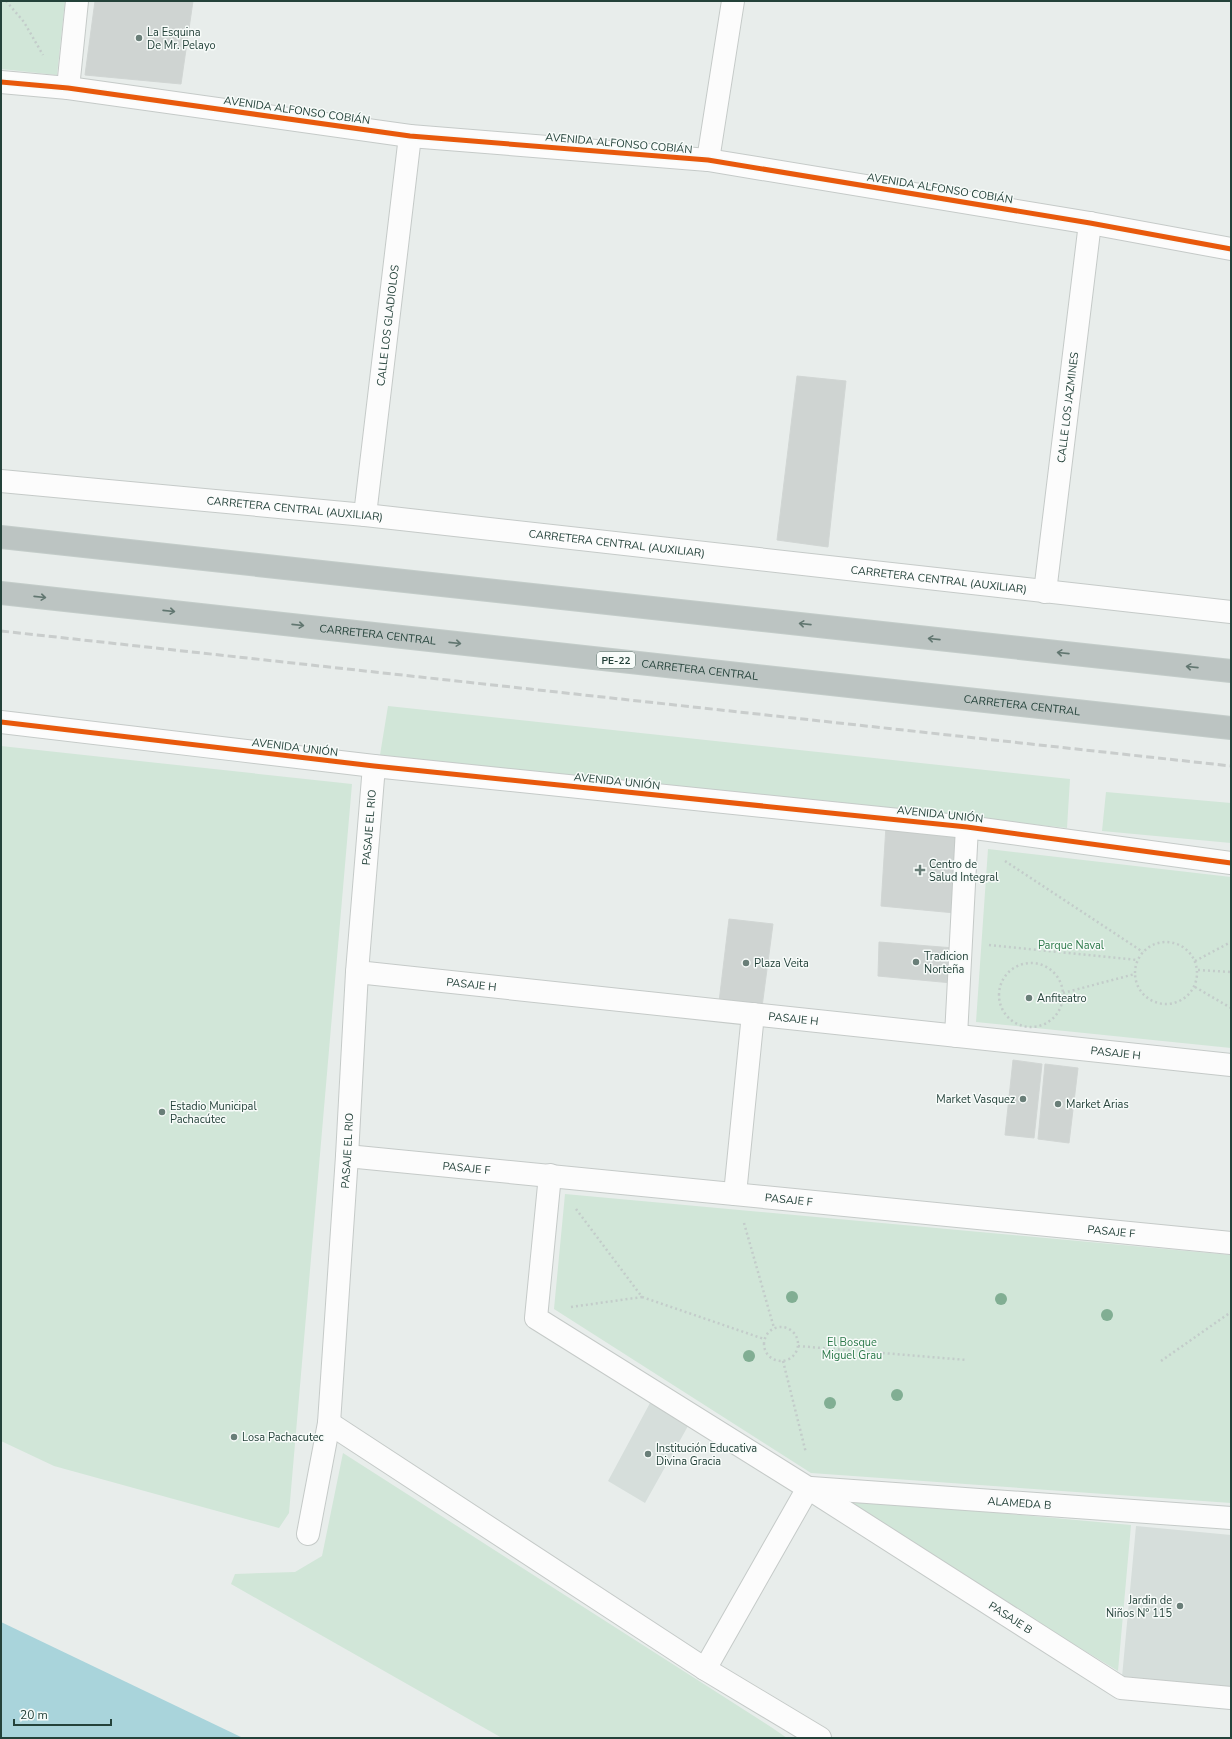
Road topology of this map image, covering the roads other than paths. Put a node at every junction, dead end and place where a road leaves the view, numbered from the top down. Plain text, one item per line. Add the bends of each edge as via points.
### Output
1 (77, 1) edge
2 (733, 1) edge
3 (1, 82) edge
4 (68, 88) junction
5 (410, 136) junction
6 (708, 160) junction
7 (1090, 223) junction
8 (1231, 249) edge
9 (1, 481) edge
10 (365, 515) junction
11 (1, 537) edge
12 (1045, 592) junction
13 (1, 593) edge
14 (1231, 612) edge
15 (1231, 671) edge
16 (1, 722) edge
17 (1231, 728) edge
18 (374, 766) junction
19 (967, 827) junction
20 (1231, 863) edge
21 (357, 972) junction
22 (753, 1014) junction
23 (956, 1036) junction
24 (1231, 1065) edge
25 (347, 1156) junction
26 (550, 1175) junction
27 (735, 1194) junction
28 (1231, 1243) edge
29 (329, 1423) junction
30 (808, 1488) junction
31 (1231, 1518) edge
32 (308, 1534) dead end
33 (705, 1669) junction
34 (1231, 1698) edge
35 (820, 1738) edge

1 - 4 street
2 - 6 street
3 - 4 street, AVENIDA ALFONSO COBIÁN
4 - 5 street, AVENIDA ALFONSO COBIÁN
5 - 6 street, AVENIDA ALFONSO COBIÁN
5 - 10 street, CALLE LOS GLADIOLOS
6 - 7 street, AVENIDA ALFONSO COBIÁN
7 - 8 street, AVENIDA ALFONSO COBIÁN
7 - 12 street, CALLE LOS JAZMINES
9 - 10 street, CARRETERA CENTRAL (AUXILIAR)
10 - 12 street, CARRETERA CENTRAL (AUXILIAR)
15 -> 11 highway
12 - 14 street, CARRETERA CENTRAL (AUXILIAR)
13 -> 17 highway, CARRETERA CENTRAL / PE-22
16 - 18 street, AVENIDA UNIÓN
18 - 19 street, AVENIDA UNIÓN
18 - 21 street, PASAJE EL RIO
19 - 20 street, AVENIDA UNIÓN
19 - 23 street
21 - 22 street, PASAJE H
21 - 25 street, PASAJE EL RIO
22 - 23 street, PASAJE H
22 - 27 street
23 - 24 street, PASAJE H
25 - 26 street, PASAJE F
25 - 29 street, PASAJE EL RIO
26 - 27 street, PASAJE F
26 - 30 street, PASAJE B via 536,1318
27 - 28 street, PASAJE F
29 - 32 street, PASAJE EL RIO
29 - 33 street
30 - 31 street, ALAMEDA B
30 - 33 street
30 - 34 street, PASAJE B via 1121,1688
33 - 35 street

